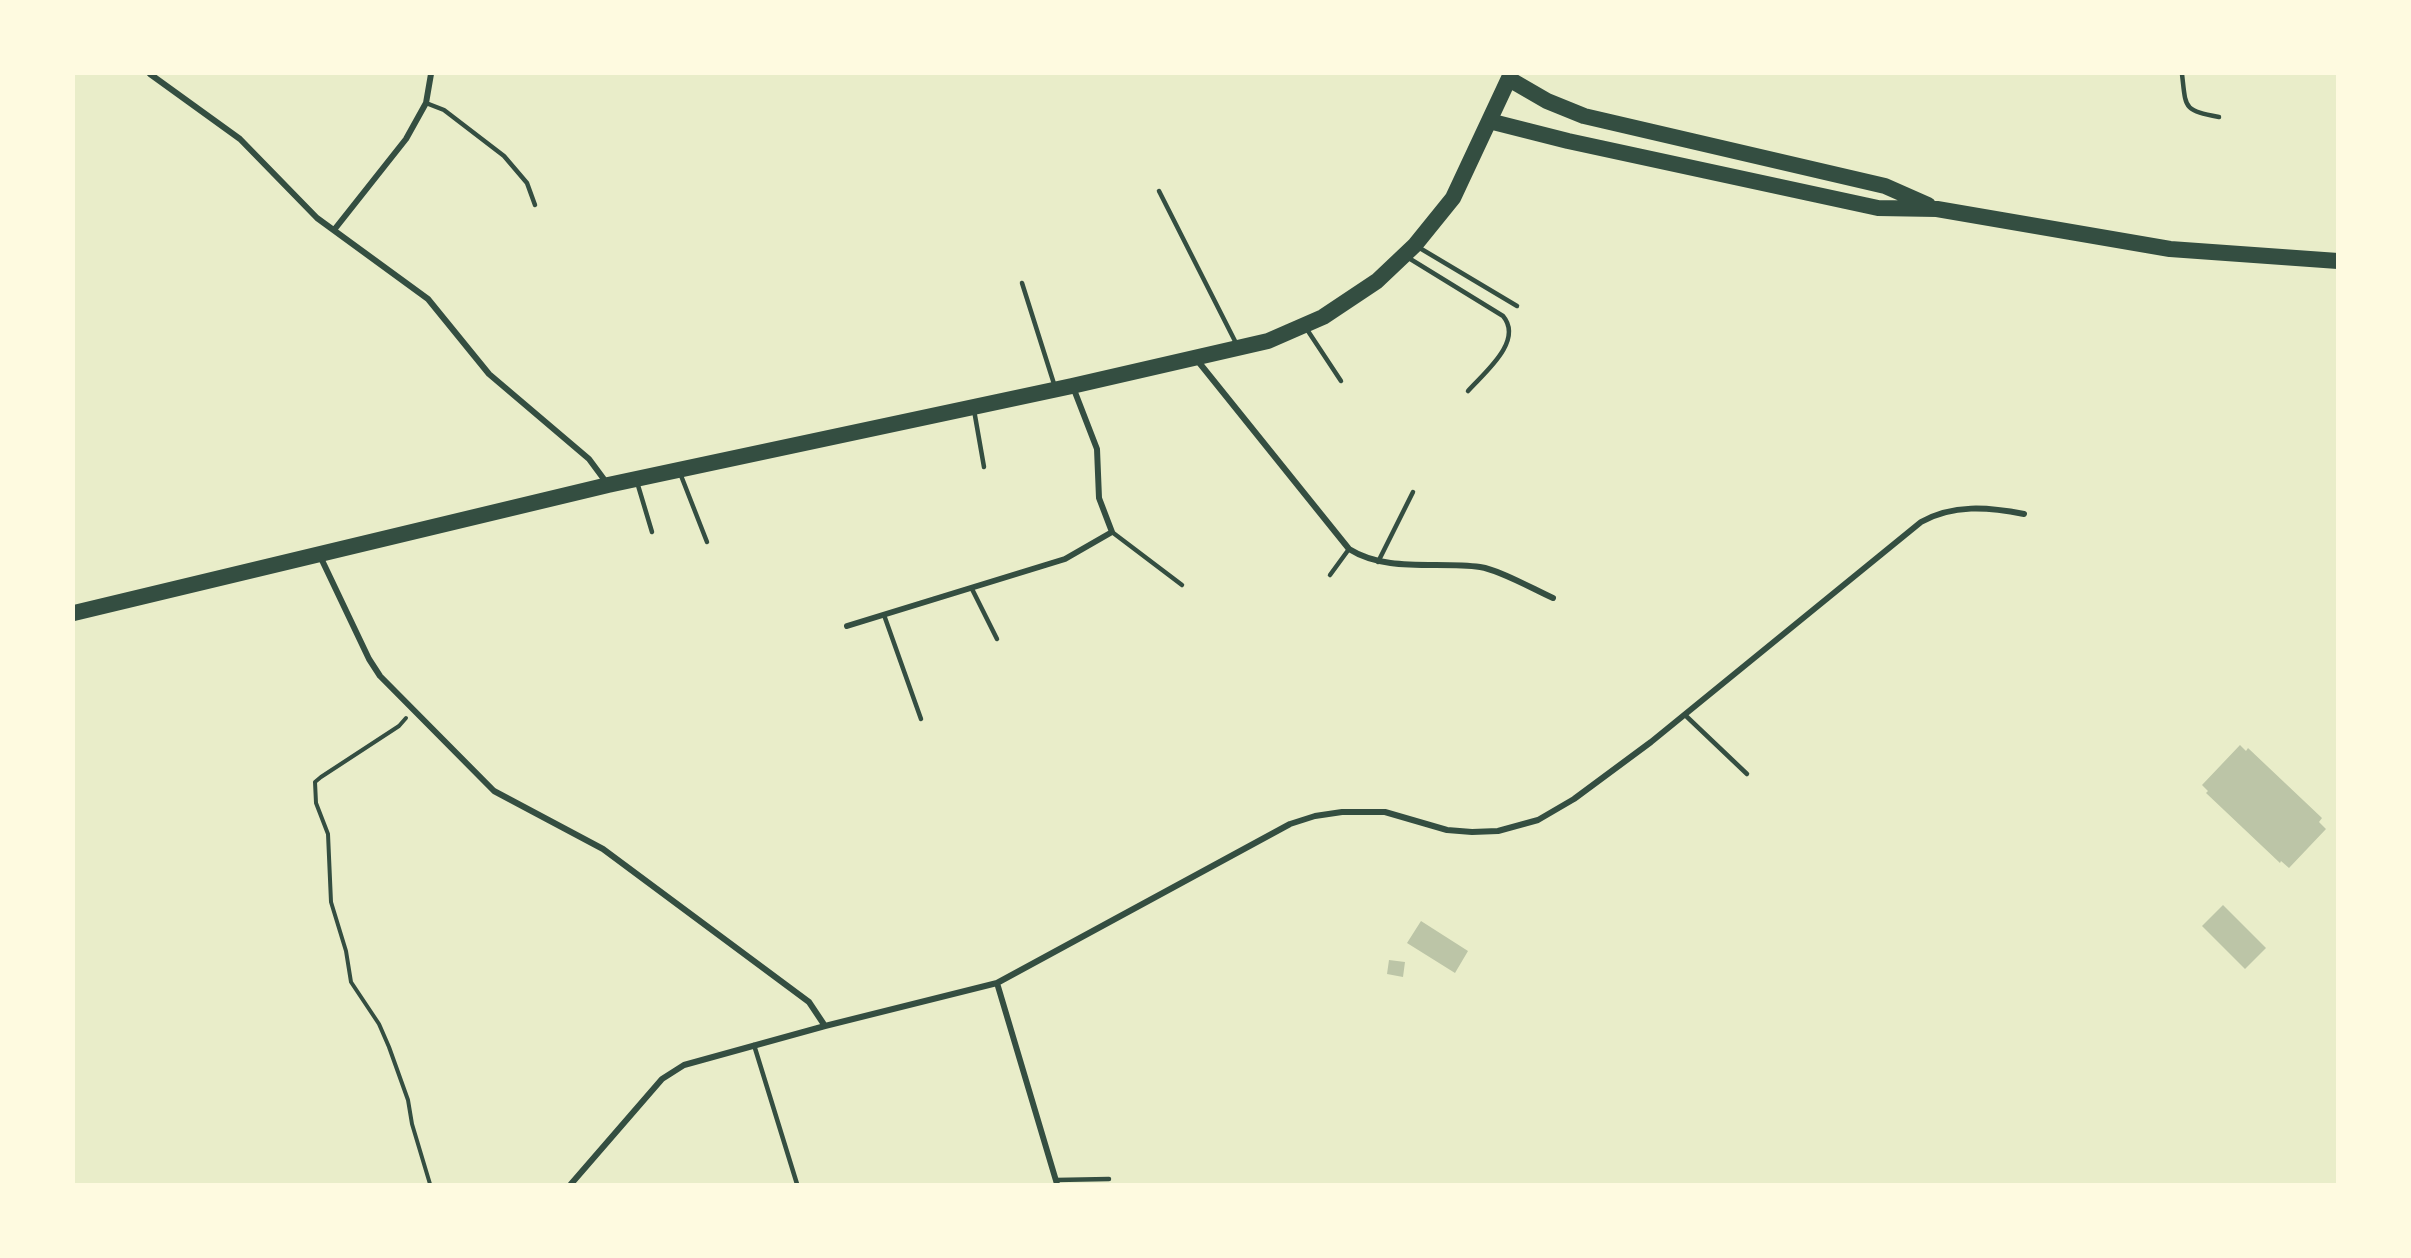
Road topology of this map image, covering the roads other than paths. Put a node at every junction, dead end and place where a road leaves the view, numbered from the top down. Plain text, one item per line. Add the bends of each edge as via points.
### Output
1 (150, 74) edge
2 (165, 74) edge
3 (431, 74) edge
4 (2182, 74) edge
5 (1510, 76) edge
6 (160, 81) junction
7 (426, 103) junction
8 (2219, 117) dead end
9 (1489, 121) junction
10 (1159, 191) dead end
11 (535, 205) dead end
12 (1936, 209) junction
13 (334, 230) junction
14 (1410, 250) junction
15 (2337, 261) edge
16 (1022, 284) dead end
17 (1517, 306) dead end
18 (1304, 325) junction
19 (1238, 348) junction
20 (1195, 357) junction
21 (1341, 381) dead end
22 (1064, 388) junction
23 (1468, 392) dead end
24 (974, 407) junction
25 (984, 467) dead end
26 (679, 470) junction
27 (636, 479) junction
28 (608, 485) junction
29 (1413, 492) dead end
30 (2024, 514) dead end
31 (652, 532) dead end
32 (1112, 532) junction
33 (707, 542) dead end
34 (1348, 549) junction
35 (320, 555) junction
36 (1378, 562) junction
37 (1330, 575) dead end
38 (1182, 585) dead end
39 (972, 589) junction
40 (1553, 598) dead end
41 (74, 613) edge
42 (884, 615) junction
43 (846, 627) dead end
44 (997, 639) dead end
45 (1685, 714) junction
46 (921, 719) dead end
47 (1746, 774) dead end
48 (997, 983) junction
49 (825, 1026) junction
50 (754, 1045) junction
51 (1109, 1179) dead end
52 (1057, 1182) edge
53 (571, 1185) edge
54 (797, 1185) edge

1 - 6 street
2 - 6 street
3 - 7 street
4 - 8 lane via 2190,109
5 - 9 highway
5 - 12 highway via 1547,101 1584,116 1885,186
6 - 13 street via 240,140 309,211
7 - 11 lane via 444,110 504,156 527,183
7 - 13 street via 406,139
9 - 12 highway via 1878,207
9 - 14 highway via 1453,198
10 - 19 lane
12 - 15 highway via 2170,249
13 - 28 street via 428,299 489,374 589,459
14 - 17 lane
14 - 18 highway via 1377,281 1323,318
14 - 23 lane via 1509,322 1510,334 1504,348
16 - 22 lane
18 - 19 highway via 1268,341
18 - 21 lane
19 - 20 highway
20 - 22 highway
20 - 34 street
22 - 24 highway
22 - 32 street via 1097,448 1099,498
24 - 25 lane
24 - 26 highway
26 - 27 highway
26 - 33 lane
27 - 28 highway
27 - 31 lane
28 - 35 highway
29 - 36 lane
30 - 45 street via 1990,508 1960,510 1936,514 1921,522
32 - 38 lane
32 - 39 street via 1065,559
34 - 36 street
34 - 37 lane
35 - 41 highway
35 - 49 street via 380,676 494,791 613,857 809,1002
36 - 40 street via 1482,567
39 - 42 street
39 - 44 lane
42 - 43 street
42 - 46 lane
45 - 47 lane
45 - 48 street via 1574,799 1538,820 1498,831 1472,832 1448,830 1385,812 1315,816 1290,824
48 - 49 street
48 - 52 street
49 - 50 street
50 - 53 street via 684,1065 662,1079
50 - 54 lane
51 - 52 lane

